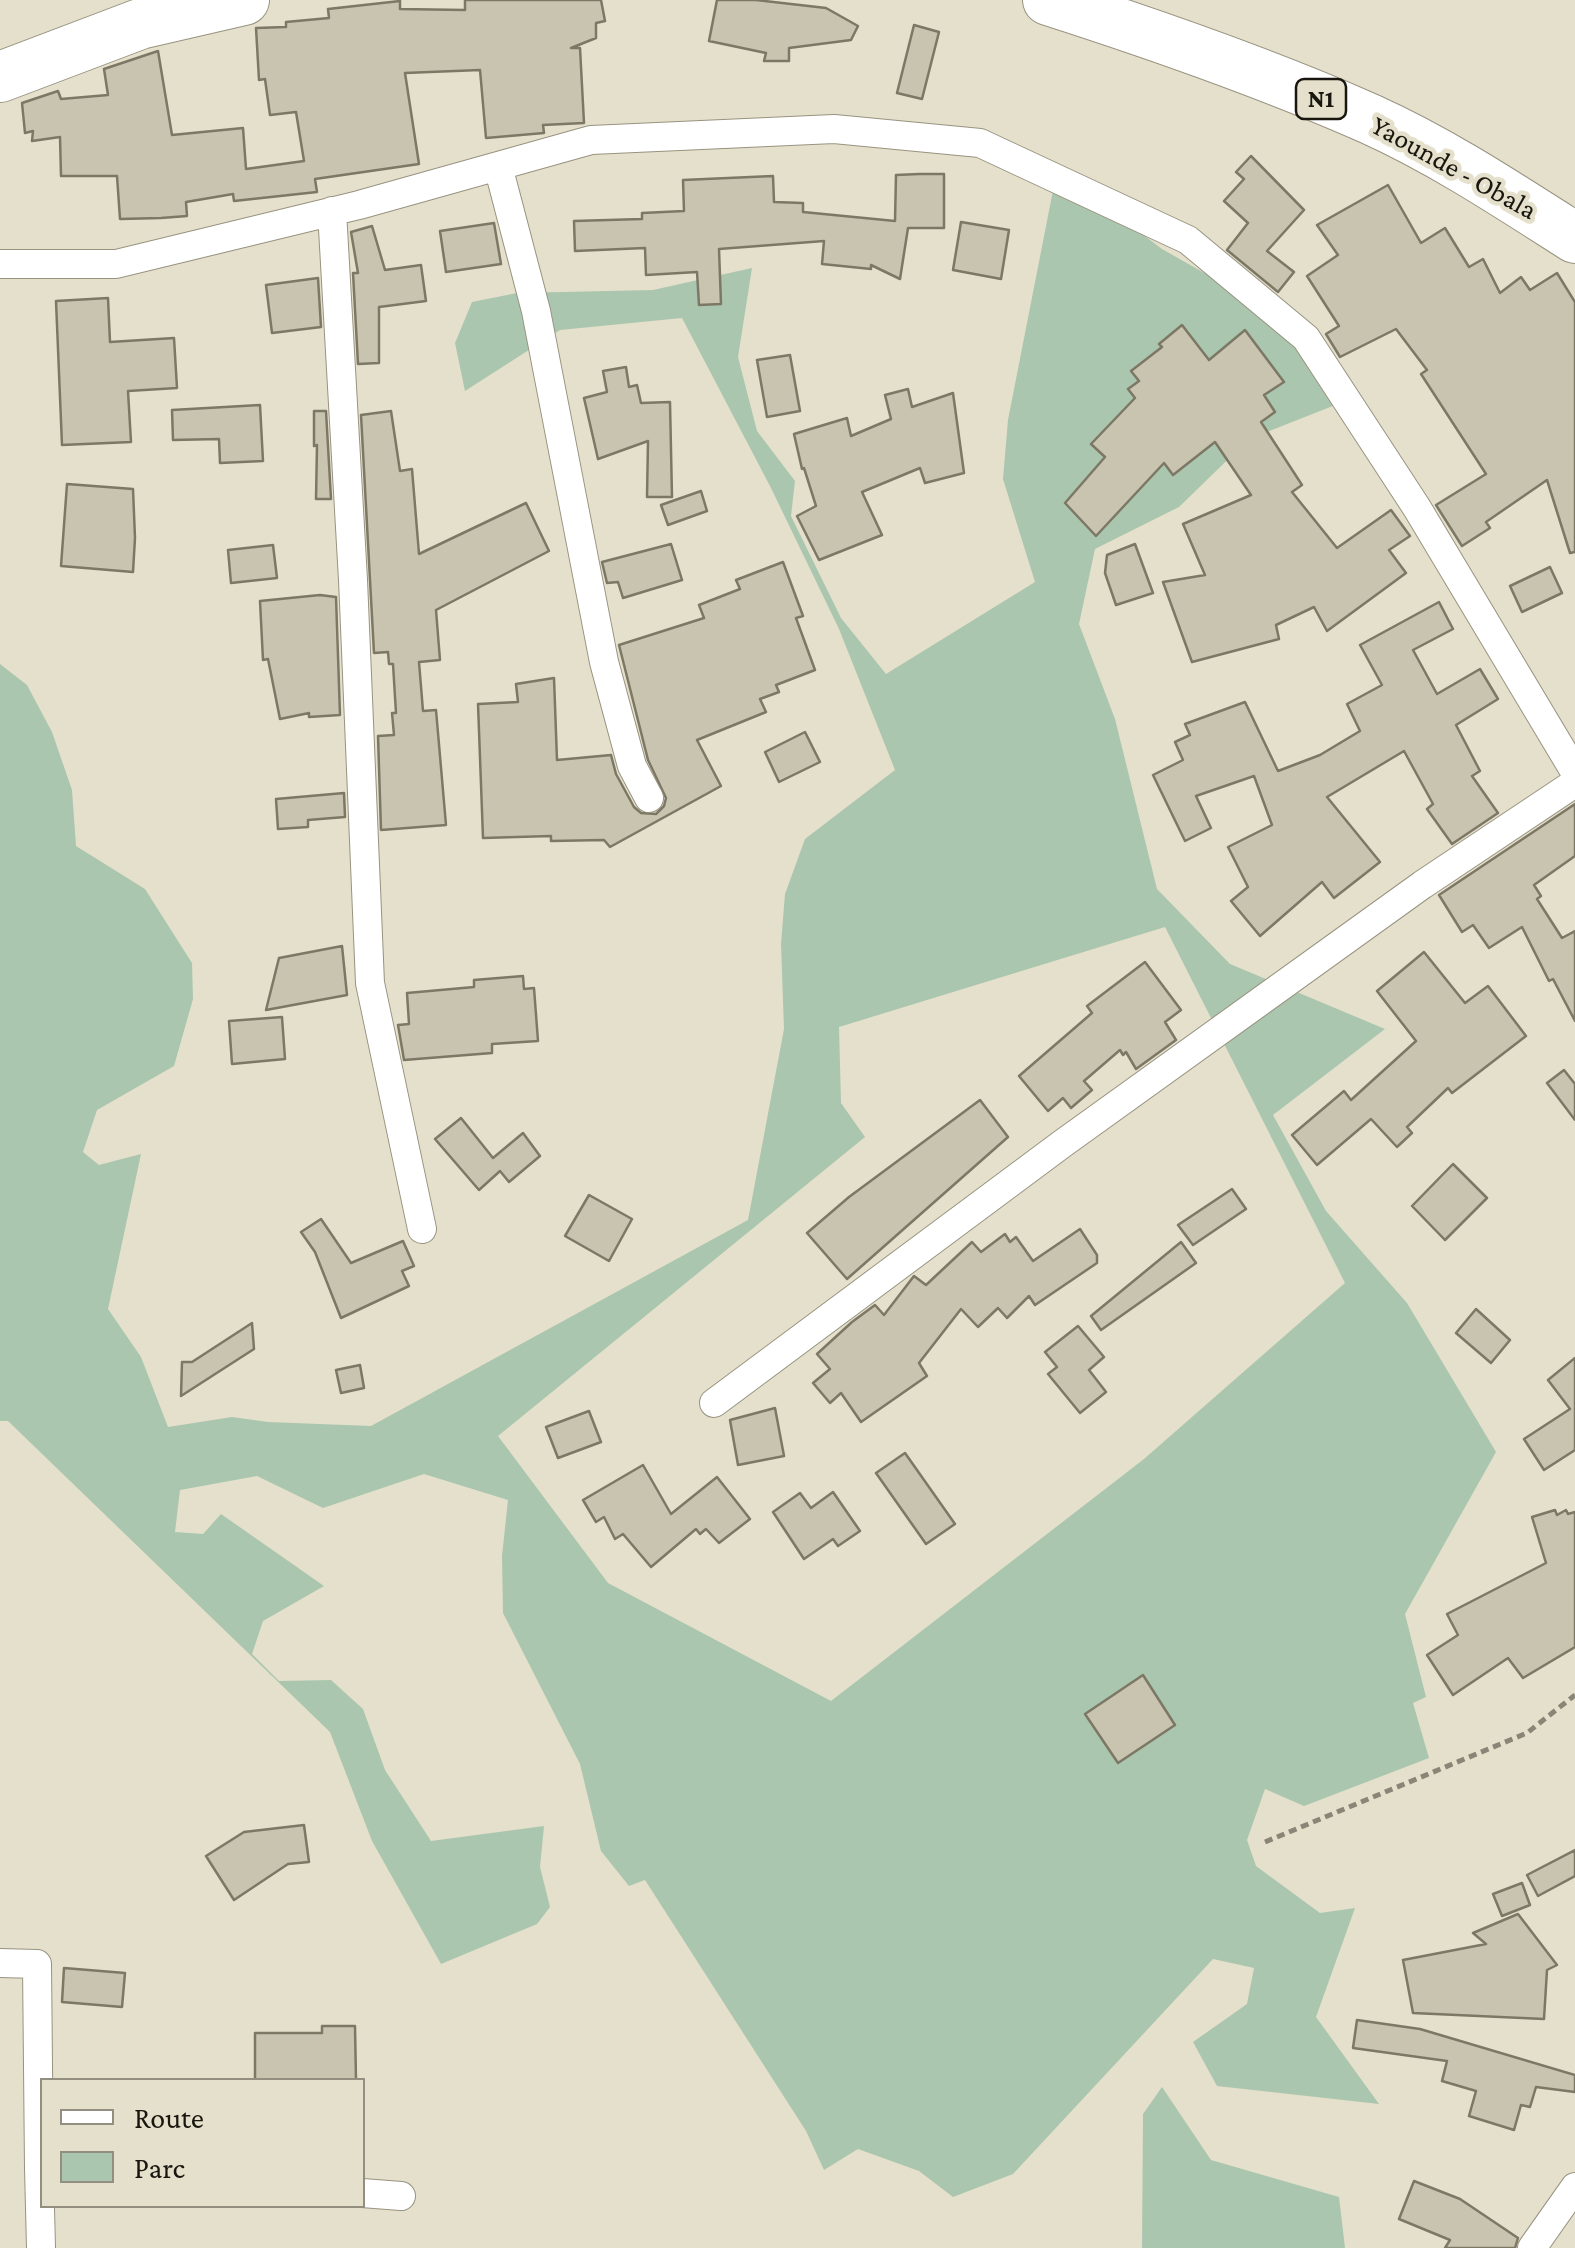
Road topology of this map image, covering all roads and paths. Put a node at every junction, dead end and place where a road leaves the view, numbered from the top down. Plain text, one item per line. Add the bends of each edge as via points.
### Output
1 (244, 0) edge
2 (1048, 0) edge
3 (0, 77) edge
4 (498, 166) junction
5 (332, 211) junction
6 (1575, 238) edge
7 (0, 264) edge
8 (1575, 772) edge
9 (1575, 783) edge
10 (648, 798) dead end
11 (422, 1229) dead end
12 (714, 1403) dead end
13 (1575, 1696) edge
14 (1265, 1842) dead end
15 (0, 1963) edge
16 (40, 2117) edge
17 (1575, 2187) edge
18 (365, 2193) edge
19 (401, 2196) dead end
20 (41, 2208) edge
21 (41, 2248) edge
22 (1532, 2248) edge

1 - 3 highway via 140,24
2 - 6 highway, Yaounde - Obala / N1 via 1372,120
4 - 5 street
4 - 8 street via 591,140 834,129 980,144 1188,240 1306,338 1418,508
4 - 10 street via 536,311 604,662 632,766
5 - 7 street via 116,264
5 - 11 street via 370,983
9 - 12 street via 1406,896
13 - 14 path via 1527,1733
15 - 16 street via 37,1964
17 - 22 street
18 - 19 street
20 - 21 street

